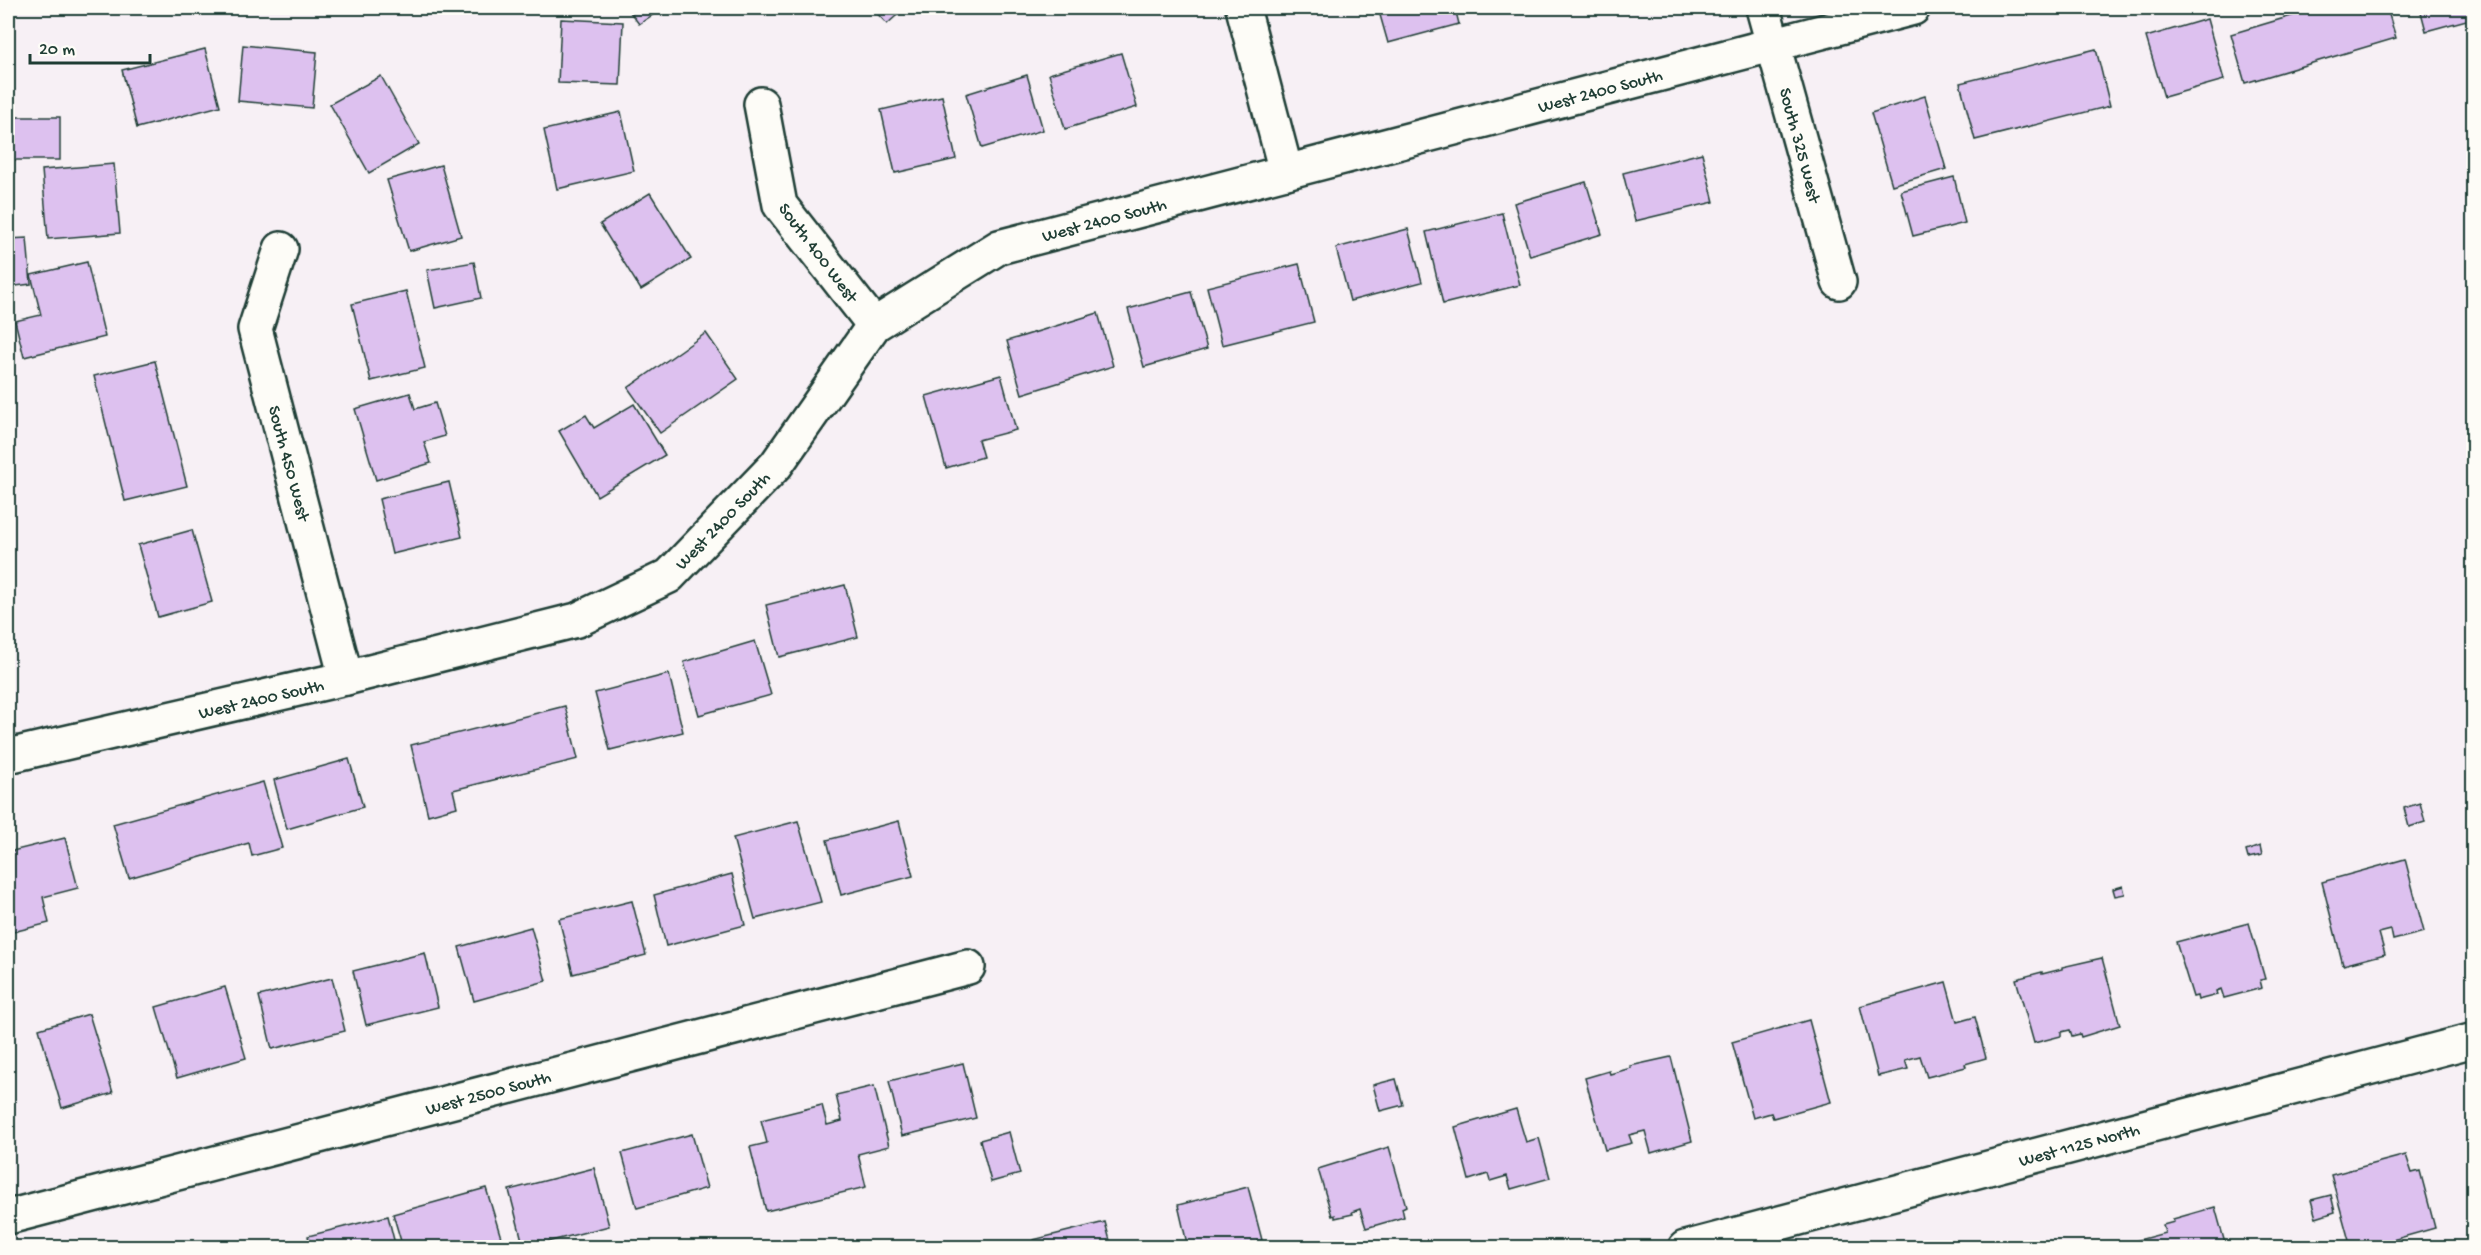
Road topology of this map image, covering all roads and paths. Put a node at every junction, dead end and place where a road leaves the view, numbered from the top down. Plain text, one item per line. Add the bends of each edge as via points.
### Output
1 (1243, 8) edge
2 (1763, 8) edge
3 (1913, 8) edge
4 (1773, 44) junction
5 (761, 104) dead end
6 (1286, 172) junction
7 (281, 249) dead end
8 (1839, 282) dead end
9 (874, 326) junction
10 (346, 678) junction
11 (8, 756) edge
12 (968, 967) dead end
13 (2474, 1040) edge
14 (8, 1217) edge
15 (1685, 1248) edge

1 - 6 street
2 - 4 street, South 325 West
3 - 4 street, West 2400 South
4 - 6 street, West 2400 South
4 - 8 street, South 325 West
5 - 9 street, South 400 West via 780,205
6 - 9 street, West 2400 South via 999,247
7 - 10 street, South 450 West via 255,329
9 - 10 street, West 2400 South via 776,465 669,576 577,620
10 - 11 street, West 2400 South
12 - 14 street, West 2500 South
13 - 15 street, West 1125 North

